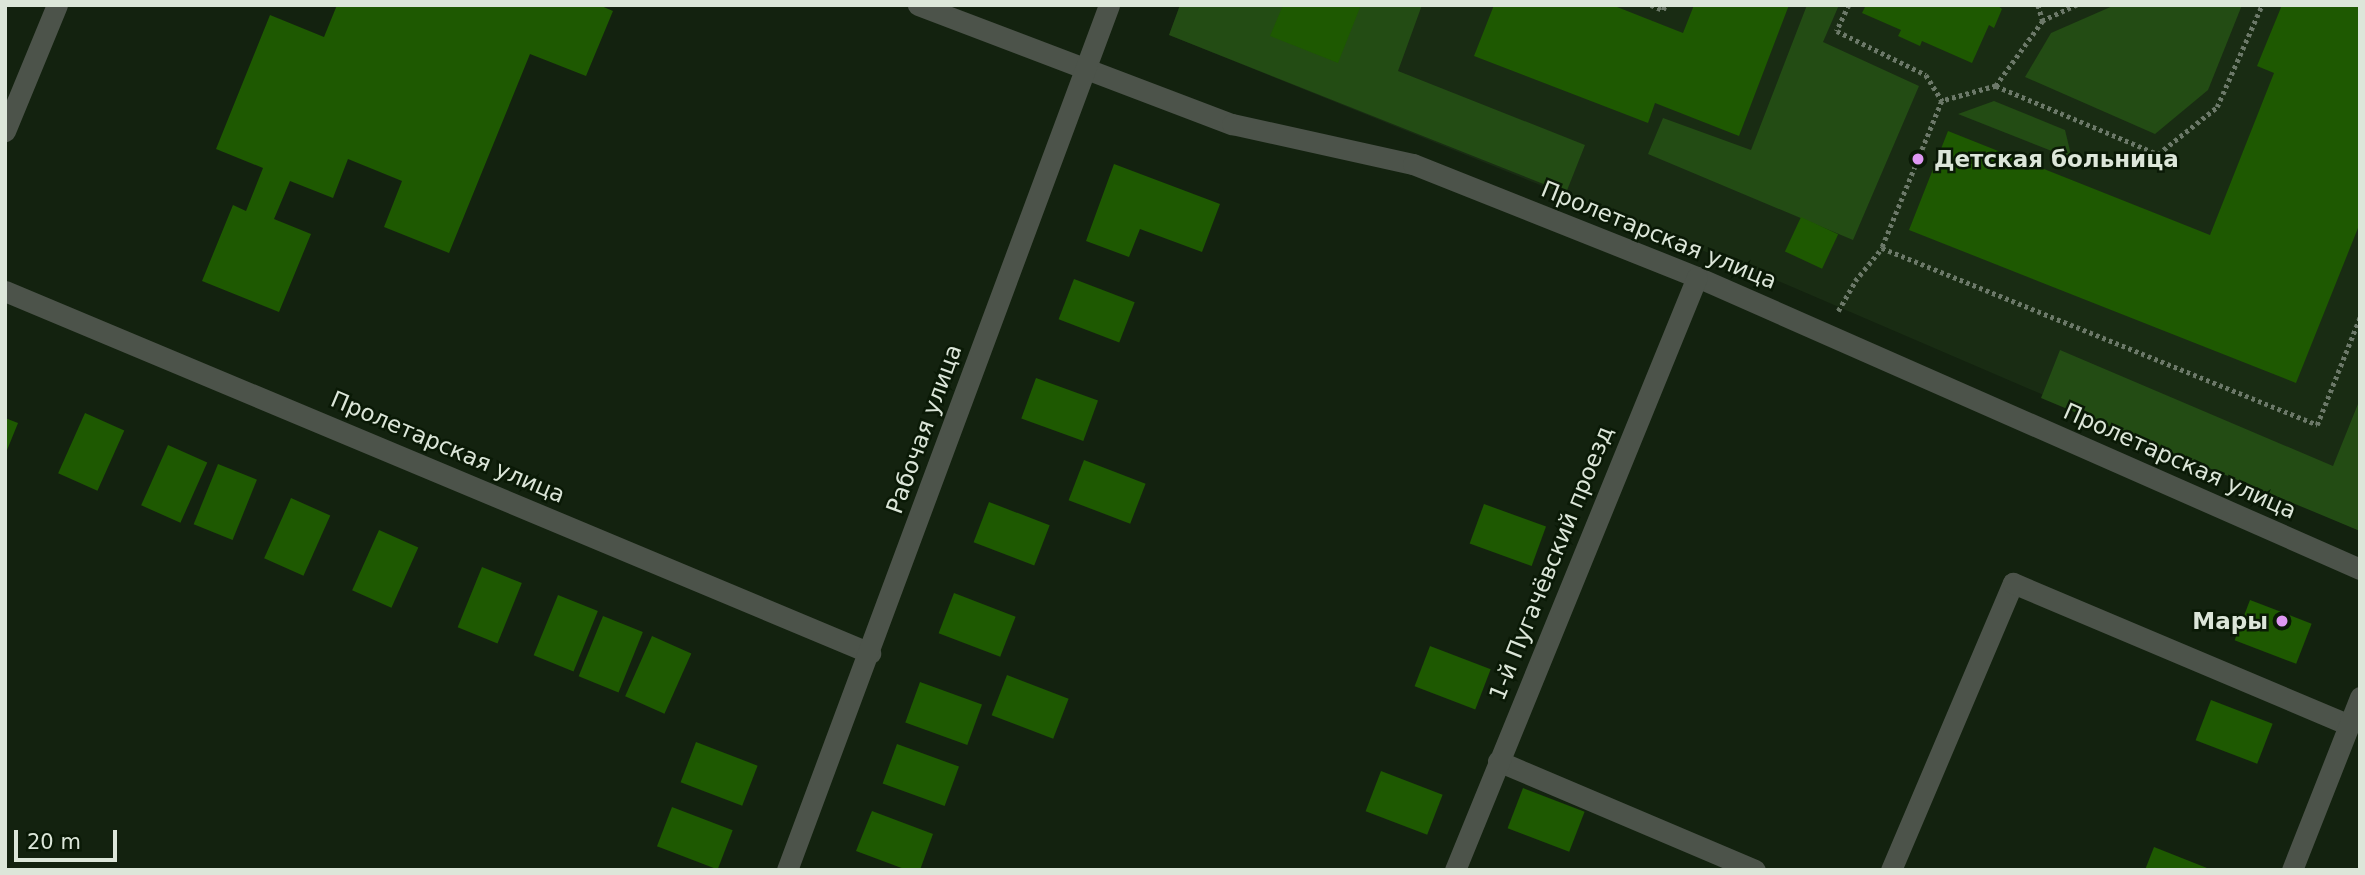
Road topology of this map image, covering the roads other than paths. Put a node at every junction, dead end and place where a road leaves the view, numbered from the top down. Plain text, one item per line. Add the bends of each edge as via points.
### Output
1 (57, 5) edge
2 (918, 5) edge
3 (1109, 5) edge
4 (1085, 68) junction
5 (5, 131) edge
6 (1697, 277) junction
7 (5, 291) edge
8 (2360, 569) edge
9 (870, 653) junction
10 (2360, 697) edge
11 (2348, 725) junction
12 (1499, 761) junction
13 (787, 870) edge
14 (1455, 870) edge
15 (1755, 870) edge
16 (1891, 870) edge
17 (2292, 870) edge

1 - 5 street
2 - 4 street, Пролетарская улица
3 - 4 street, Рабочая улица
4 - 6 street, Пролетарская улица via 1232,124 1413,164
4 - 9 street, Рабочая улица
6 - 8 street, Пролетарская улица
6 - 12 street, 1-й Пугачёвский проезд
7 - 9 street, Пролетарская улица
9 - 13 street, Рабочая улица
10 - 11 street
11 - 16 street via 2013,583
11 - 17 street
12 - 14 street, 1-й Пугачёвский проезд
12 - 15 street

